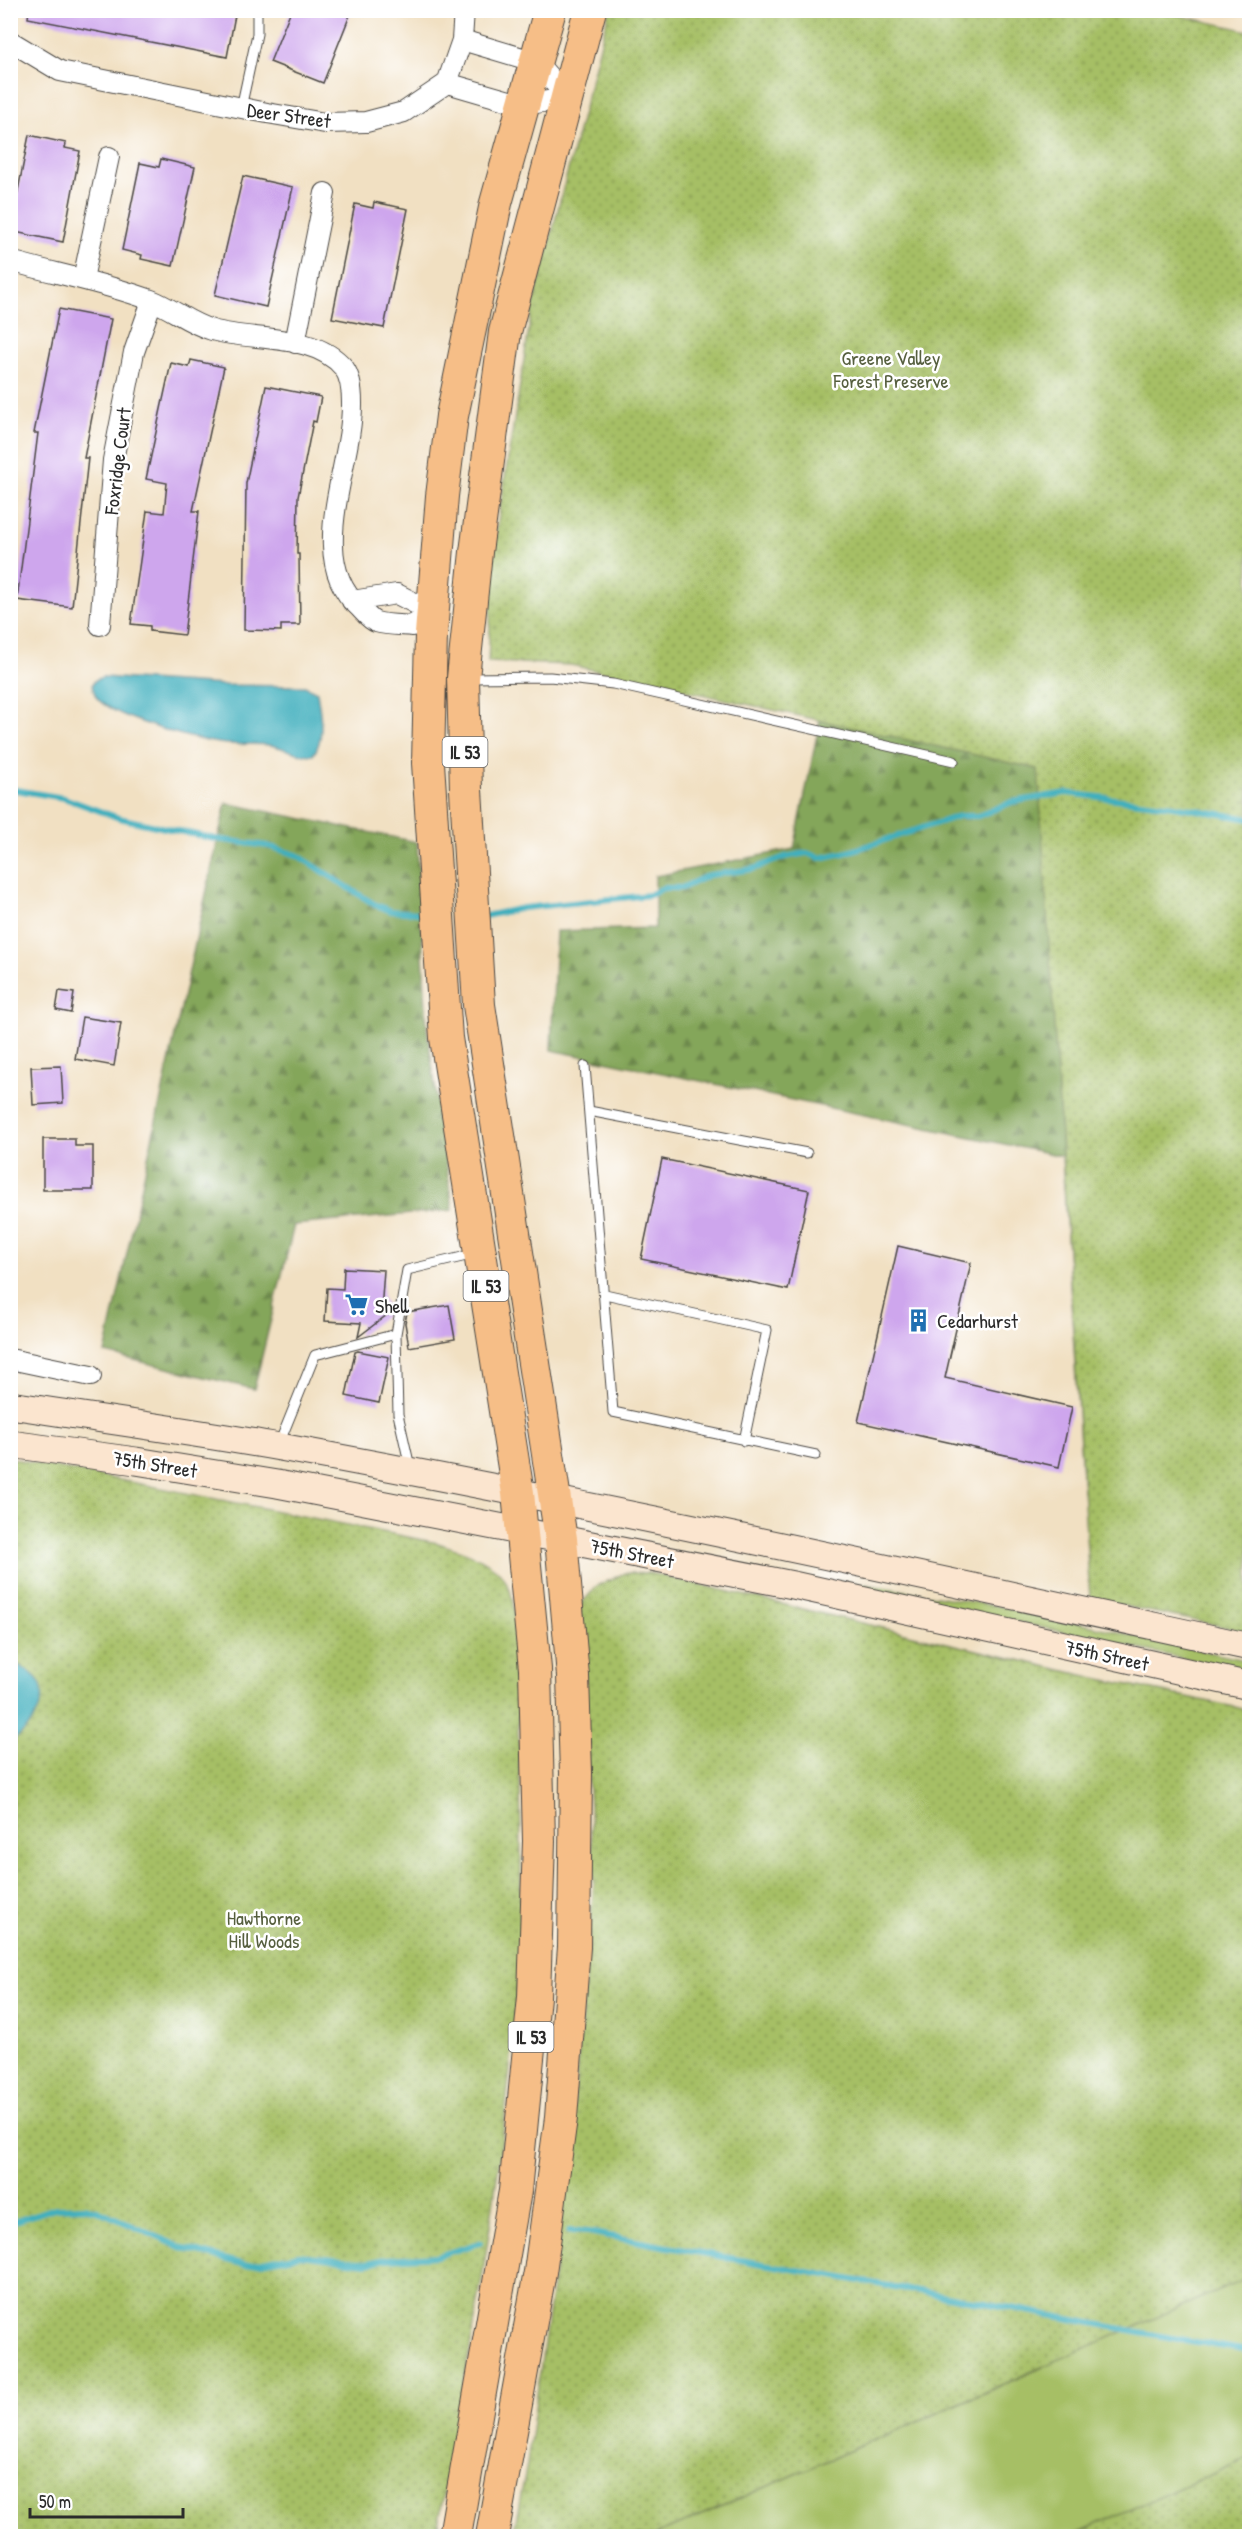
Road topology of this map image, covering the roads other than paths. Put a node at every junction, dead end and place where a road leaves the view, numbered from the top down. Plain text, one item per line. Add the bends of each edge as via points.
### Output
1 (257, 10) edge
2 (464, 10) edge
3 (550, 10) edge
4 (590, 10) edge
5 (10, 40) edge
6 (462, 40) junction
7 (536, 62) junction
8 (447, 82) junction
9 (568, 98) junction
10 (523, 105) junction
11 (241, 108) junction
12 (109, 157) dead end
13 (325, 193) dead end
14 (10, 261) edge
15 (83, 279) junction
16 (152, 301) junction
17 (295, 343) junction
18 (352, 601) junction
19 (451, 613) junction
20 (100, 625) dead end
21 (463, 678) junction
22 (954, 761) dead end
23 (585, 1066) dead end
24 (589, 1111) junction
25 (807, 1153) dead end
26 (481, 1253) junction
27 (604, 1294) junction
28 (396, 1334) junction
29 (10, 1359) edge
30 (91, 1376) dead end
31 (10, 1404) edge
32 (744, 1441) junction
33 (10, 1444) edge
34 (278, 1447) junction
35 (816, 1455) dead end
36 (411, 1472) junction
37 (518, 1493) junction
38 (556, 1500) junction
39 (522, 1532) junction
40 (561, 1539) junction
41 (1250, 1647) edge
42 (1250, 1686) edge
43 (455, 2536) edge
44 (492, 2536) edge

1 - 11 lane via 257,34
2 - 6 street
3 - 7 main road, IL 53
4 - 9 main road, IL 53
5 - 11 street, Deer Street via 60,71
6 - 7 street
6 - 8 street
7 - 9 street
7 - 10 main road, IL 53
8 - 10 street
8 - 11 street, Deer Street via 404,112 366,122 325,123
9 - 10 street
9 - 19 main road, IL 53 via 505,332
10 - 19 main road, IL 53 via 496,203 453,416 442,496
12 - 15 street
13 - 17 street
14 - 15 street
15 - 16 street
16 - 17 street via 211,330
16 - 20 street, Foxridge Court via 134,352 113,460
17 - 18 street via 329,353 346,370 352,388 352,418 334,517 334,558 343,588
18 - 19 street via 397,594
18 - 19 street via 375,621 412,626
19 - 21 main road, IL 53
19 - 26 main road, IL 53 via 428,762 446,1026
21 - 22 lane via 550,676 613,684
21 - 38 main road, IL 53 via 479,1005
23 - 24 lane
24 - 25 lane
24 - 27 lane
26 - 28 lane via 407,1270
26 - 37 main road, IL 53
27 - 32 lane via 613,1412
27 - 32 lane via 767,1330
28 - 34 lane via 315,1355
28 - 36 lane via 398,1414
29 - 30 street
31 - 34 main road, 75th Street
32 - 35 lane
33 - 39 main road, 75th Street via 277,1484
34 - 36 main road, 75th Street
36 - 37 main road, 75th Street
37 - 38 main road, 75th Street
37 - 39 main road, IL 53
38 - 40 main road, IL 53
38 - 41 main road, 75th Street
39 - 40 main road, 75th Street
39 - 43 main road, IL 53 via 537,1731 539,1841 534,1997 515,2191
40 - 42 main road, 75th Street
40 - 44 main road, IL 53 via 573,1676 576,1773 569,2029 549,2213

